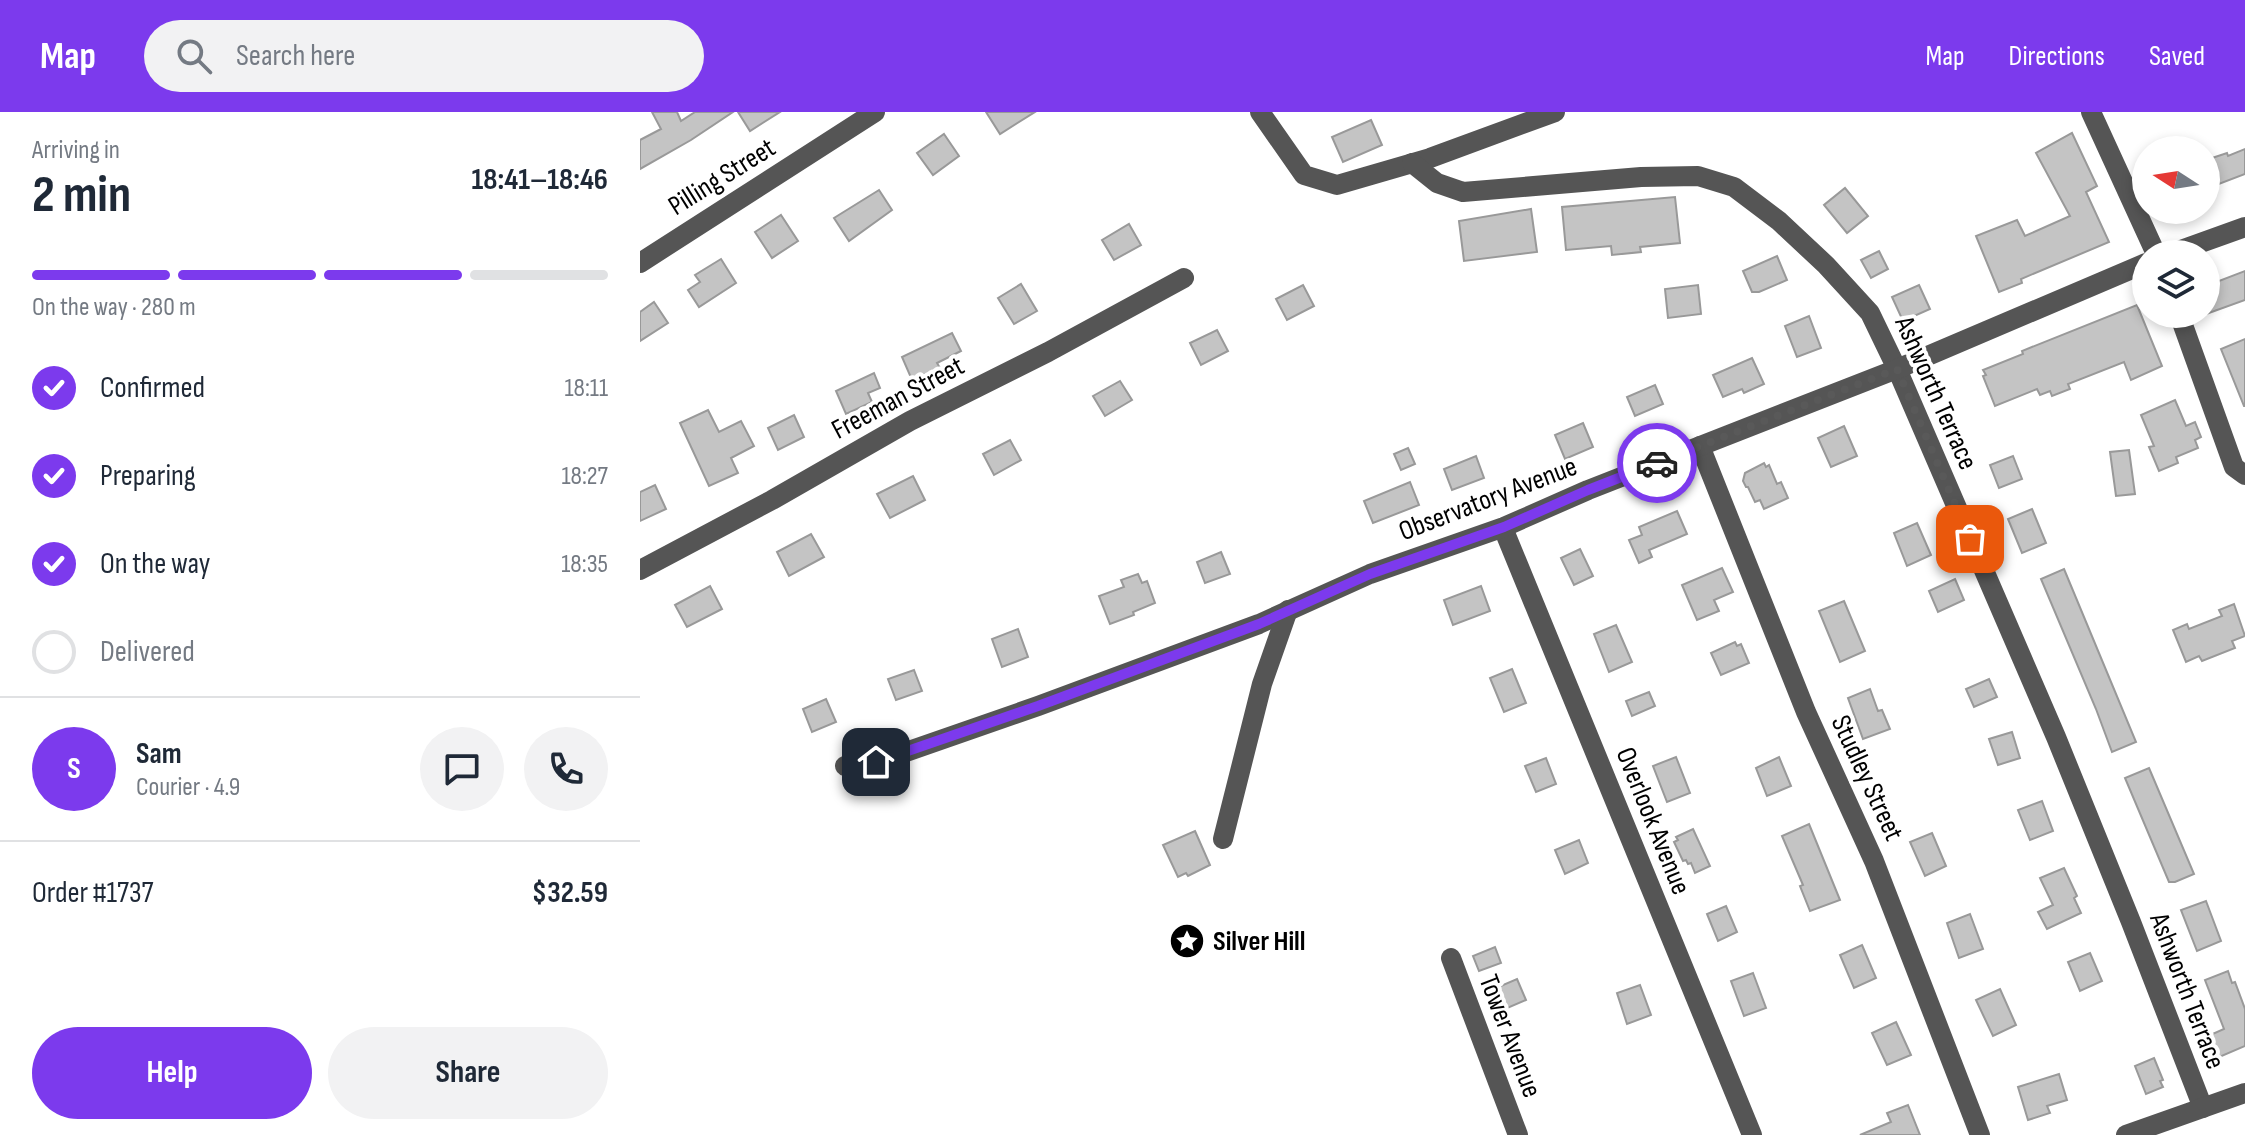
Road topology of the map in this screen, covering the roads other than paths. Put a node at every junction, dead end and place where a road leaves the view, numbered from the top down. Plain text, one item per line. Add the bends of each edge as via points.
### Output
1 (875, 112) edge
2 (1260, 112) edge
3 (1555, 112) edge
4 (2091, 112) edge
5 (1412, 163) junction
6 (2245, 227) edge
7 (2150, 240) edge
8 (2209, 240) edge
9 (640, 263) edge
10 (2132, 269) edge
11 (1184, 278) dead end
12 (2184, 328) edge
13 (1897, 369) junction
14 (1700, 446) junction
15 (2245, 475) edge
16 (1503, 528) junction
17 (640, 570) edge
18 (1288, 610) junction
19 (845, 766) dead end
20 (1223, 839) dead end
21 (1451, 958) dead end
22 (2245, 1093) edge
23 (2203, 1108) junction
24 (1518, 1135) edge
25 (1752, 1135) edge
26 (1980, 1135) edge
27 (2126, 1135) edge

1 - 9 street, Pilling Street
2 - 5 street via 1304,175 1337,185
3 - 5 street
4 - 7 street
5 - 13 street, Ashworth Terrace via 1437,183 1463,192 1641,177 1698,176 1734,187 1779,221 1870,313
6 - 8 street
10 - 13 street, Observatory Avenue
11 - 17 street, Freeman Street
12 - 15 street via 2234,467
13 - 14 street, Observatory Avenue
13 - 23 street, Ashworth Terrace via 2056,737
14 - 16 street, Observatory Avenue
14 - 26 street, Studley Street via 1806,712 1874,861
16 - 18 street, Observatory Avenue via 1370,574
16 - 25 street, Overlook Avenue
18 - 19 street, Observatory Avenue via 1038,706 860,768
18 - 20 street via 1262,684
21 - 24 street, Tower Avenue
22 - 23 street
23 - 27 street

